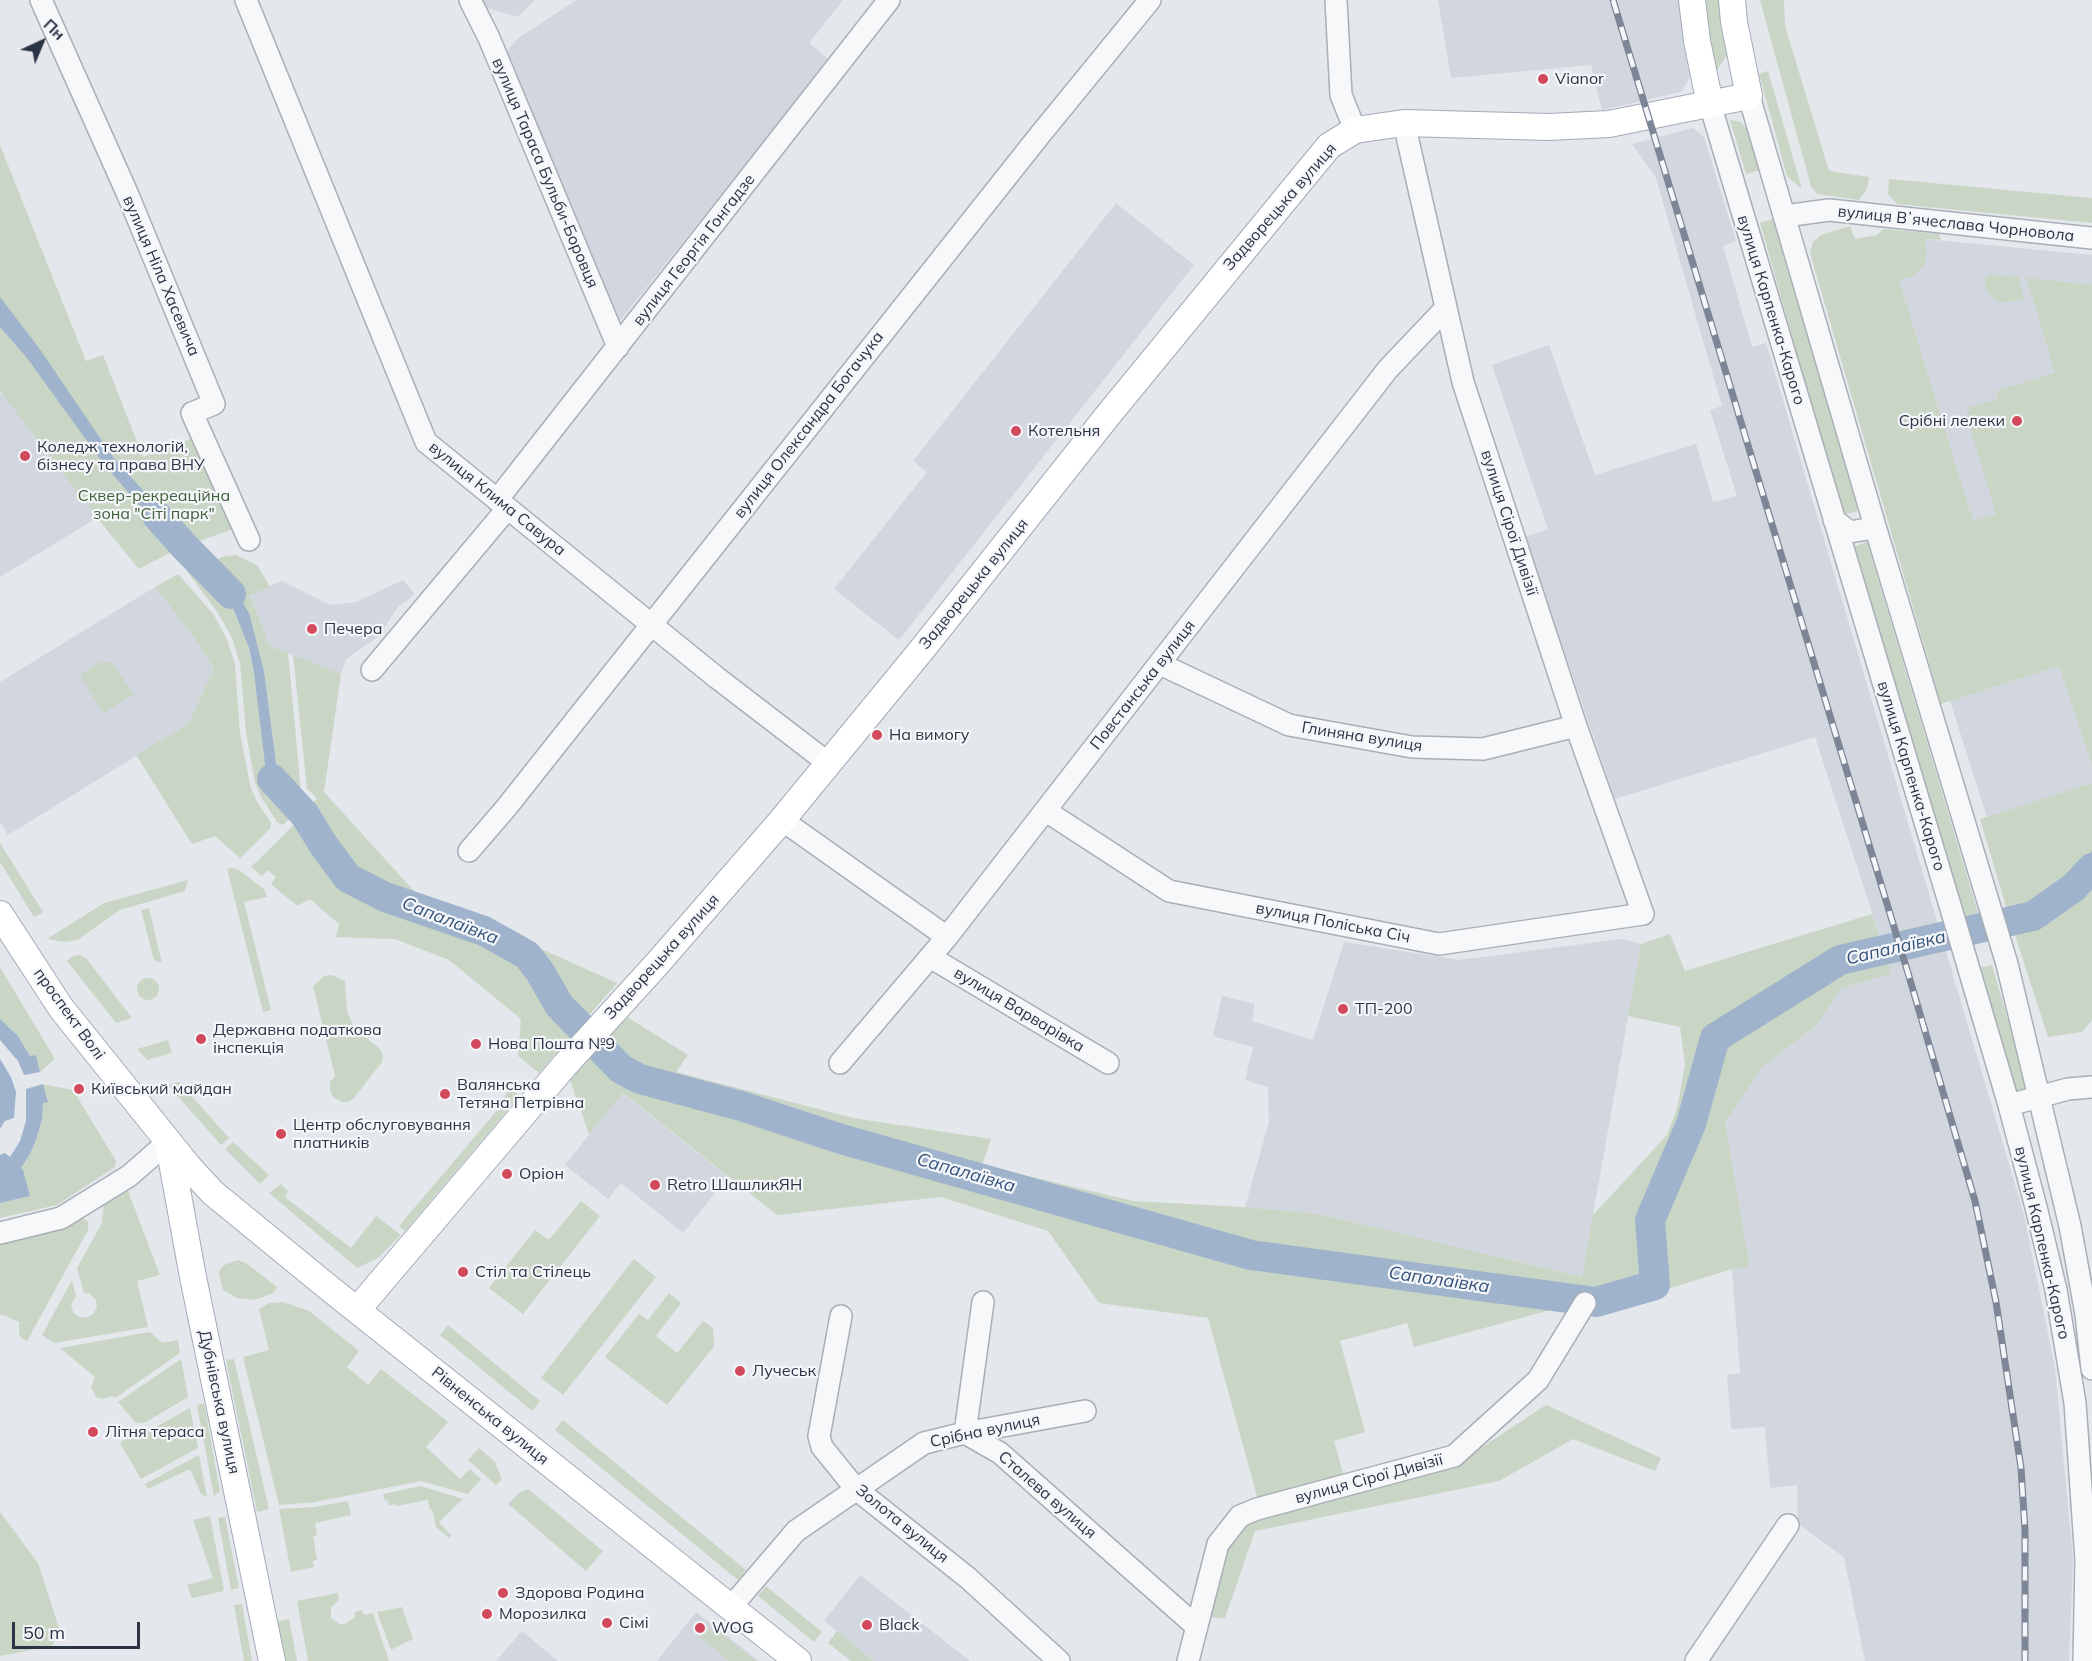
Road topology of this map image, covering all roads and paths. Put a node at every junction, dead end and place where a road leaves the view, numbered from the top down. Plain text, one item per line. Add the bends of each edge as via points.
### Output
1 (41, 0) edge
2 (246, 0) edge
3 (470, 0) edge
4 (889, 0) edge
5 (1150, 0) edge
6 (1336, 0) edge
7 (1692, 0) edge
8 (1732, 0) edge
9 (1749, 96) junction
10 (1710, 104) junction
11 (1404, 123) junction
12 (1355, 130) junction
13 (1785, 216) junction
14 (2092, 238) edge
15 (1446, 308) junction
16 (618, 347) junction
17 (502, 505) junction
18 (1834, 520) junction
19 (1874, 523) junction
20 (249, 540) dead end
21 (651, 624) junction
22 (1160, 664) junction
23 (372, 670) dead end
24 (1575, 726) junction
25 (828, 763) junction
26 (1046, 811) junction
27 (782, 820) junction
28 (469, 851) dead end
29 (0, 914) edge
30 (1643, 915) joint
31 (947, 937) junction
32 (930, 957) junction
33 (840, 1063) dead end
34 (1108, 1063) dead end
35 (2092, 1087) edge
36 (2039, 1097) junction
37 (2009, 1105) junction
38 (168, 1142) junction
39 (188, 1166) joint
40 (0, 1233) edge
41 (983, 1302) dead end
42 (1585, 1303) dead end
43 (357, 1310) junction
44 (841, 1316) dead end
45 (2092, 1369) edge
46 (1085, 1411) dead end
47 (965, 1433) junction
48 (856, 1489) junction
49 (1788, 1525) dead end
50 (2092, 1536) edge
51 (2086, 1560) junction
52 (731, 1607) junction
53 (1197, 1627) junction
54 (272, 1661) edge
55 (798, 1661) edge
56 (1059, 1661) edge
57 (1188, 1661) edge
58 (1696, 1661) edge
59 (2084, 1661) edge

1 - 20 street, вулиця Ніла Хасевича via 128,195 214,404 192,413
2 - 17 street, вулиця Клима Савура via 426,442
3 - 16 street, вулиця Тараса Бульби-Боровця
4 - 16 street, вулиця Георгія Гонгадзе
5 - 21 street, вулиця Олександра Богачука
6 - 12 street via 1341,95
7 - 10 main road, вулиця Карпенка-Карого
8 - 9 main road, вулиця Карпенка-Карого
9 - 10 main road, Задворецька вулиця
9 - 13 street, вулиця Карпенка-Карого
10 - 11 main road, Задворецька вулиця via 1609,124 1549,128
10 - 18 street, вулиця Карпенка-Карого
11 - 12 main road, Задворецька вулиця
11 - 15 street, вулиця Сірої Дивізії
12 - 25 main road, Задворецька вулиця via 1321,154
13 - 14 street, вулиця Вʼячеслава Чорновола via 1829,210
13 - 19 street, вулиця Карпенка-Карого
15 - 22 street, Повстанська вулиця via 1388,369
15 - 24 street, вулиця Сірої Дивізії via 1463,382
16 - 17 street, вулиця Георгія Гонгадзе
17 - 21 street, вулиця Клима Савура
17 - 23 street, вулиця Георгія Гонгадзе
18 - 19 street via 1850,532 1867,529
18 - 37 street, вулиця Карпенка-Карого
19 - 36 street, вулиця Карпенка-Карого via 2007,964
21 - 25 street, вулиця Клима Савура
21 - 28 street, вулиця Олександра Богачука
22 - 24 street, Глиняна вулиця via 1288,725 1412,747 1483,749
22 - 26 street, Повстанська вулиця
24 - 30 street, вулиця Сірої Дивізії
25 - 27 main road, Задворецька вулиця
26 - 30 street, вулиця Поліська Січ via 1169,891 1439,944
26 - 31 street, Повстанська вулиця
27 - 31 street
27 - 43 main road, Задворецька вулиця via 565,1065
29 - 38 main road, проспект Волі via 61,1008
31 - 32 street, Повстанська вулиця
32 - 33 street, Повстанська вулиця
32 - 34 street, вулиця Варварівка
35 - 36 street
36 - 37 street
36 - 45 street, вулиця Карпенка-Карого via 2070,1226
37 - 51 street, вулиця Карпенка-Карого via 2056,1290 2075,1403
38 - 39 main road, проспект Волі
38 - 40 street via 129,1176 61,1218
38 - 54 main road, Дубнівська вулиця
39 - 43 main road, Рівненська вулиця via 213,1193
41 - 47 street
42 - 53 street, вулиця Сірої Дивізії via 1538,1380 1454,1456 1240,1516 1218,1544
43 - 52 main road, Рівненська вулиця
44 - 48 street, Золота вулиця via 819,1436 822,1447
46 - 47 street, Срібна вулиця
47 - 48 street, Срібна вулиця via 924,1443
47 - 53 street, Сталева вулиця via 1000,1453
48 - 52 street, Срібна вулиця via 796,1531
48 - 56 street, Золота вулиця via 968,1578
49 - 58 street
50 - 51 street, вулиця Карпенка-Карого
51 - 59 street, вулиця Карпенка-Карого
52 - 55 main road, Рівненська вулиця
53 - 57 street, вулиця Сірої Дивізії

